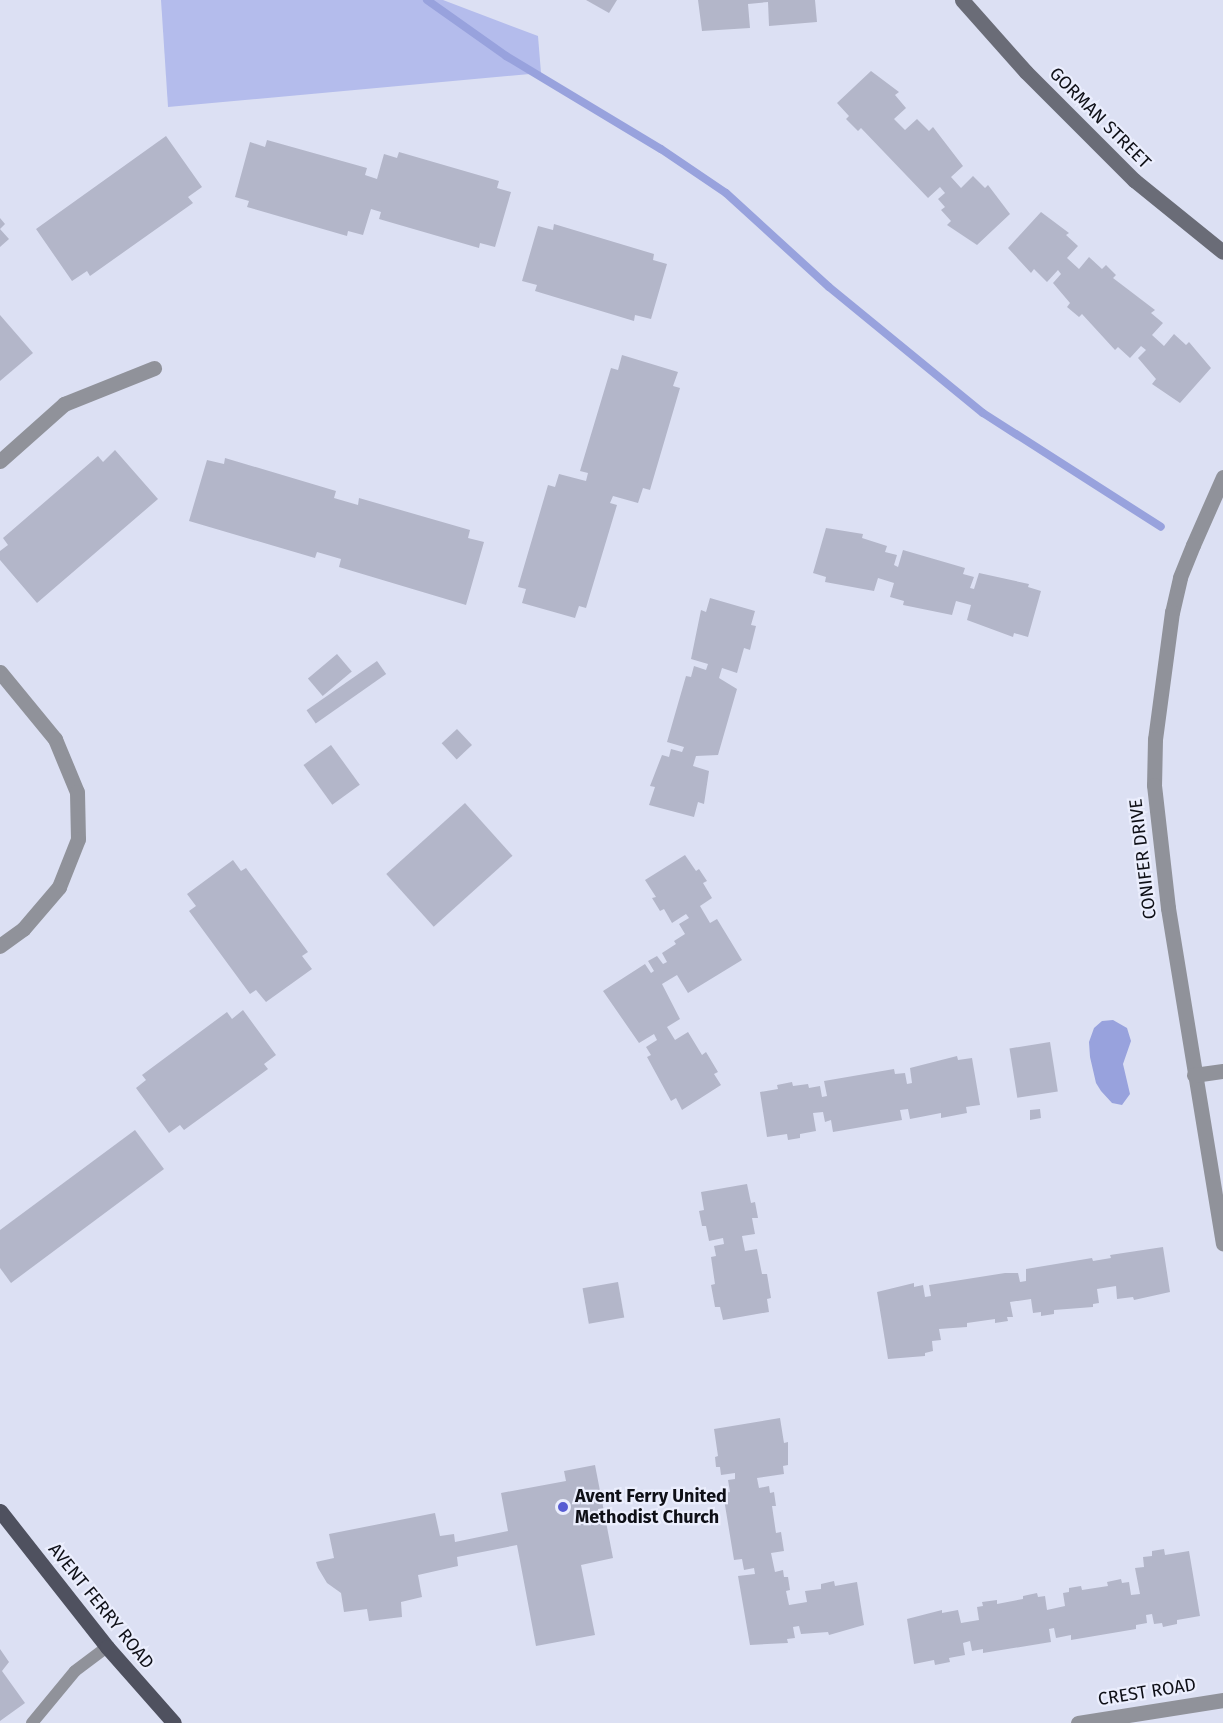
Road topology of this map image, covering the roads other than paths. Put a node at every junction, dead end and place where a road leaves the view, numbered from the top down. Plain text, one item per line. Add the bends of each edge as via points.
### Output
1 (962, 0) edge
2 (1223, 252) edge
3 (154, 368) dead end
4 (0, 461) edge
5 (1223, 477) edge
6 (0, 672) edge
7 (0, 946) edge
8 (1223, 1071) edge
9 (1194, 1075) junction
10 (1223, 1244) edge
11 (0, 1511) edge
12 (107, 1647) junction
13 (1223, 1700) edge
14 (32, 1723) edge
15 (174, 1723) edge
16 (1078, 1723) edge

1 - 2 main road, GORMAN STREET via 1026,72 1134,180
3 - 4 street via 64,404
5 - 9 street, CONIFER DRIVE via 1180,578 1155,739 1157,830
6 - 7 street via 55,739 77,792 78,839 59,887 23,929
8 - 9 street
9 - 10 street, CONIFER DRIVE
11 - 12 main road, AVENT FERRY ROAD
12 - 14 lane via 75,1671
12 - 15 main road, AVENT FERRY ROAD
13 - 16 street, CREST ROAD

